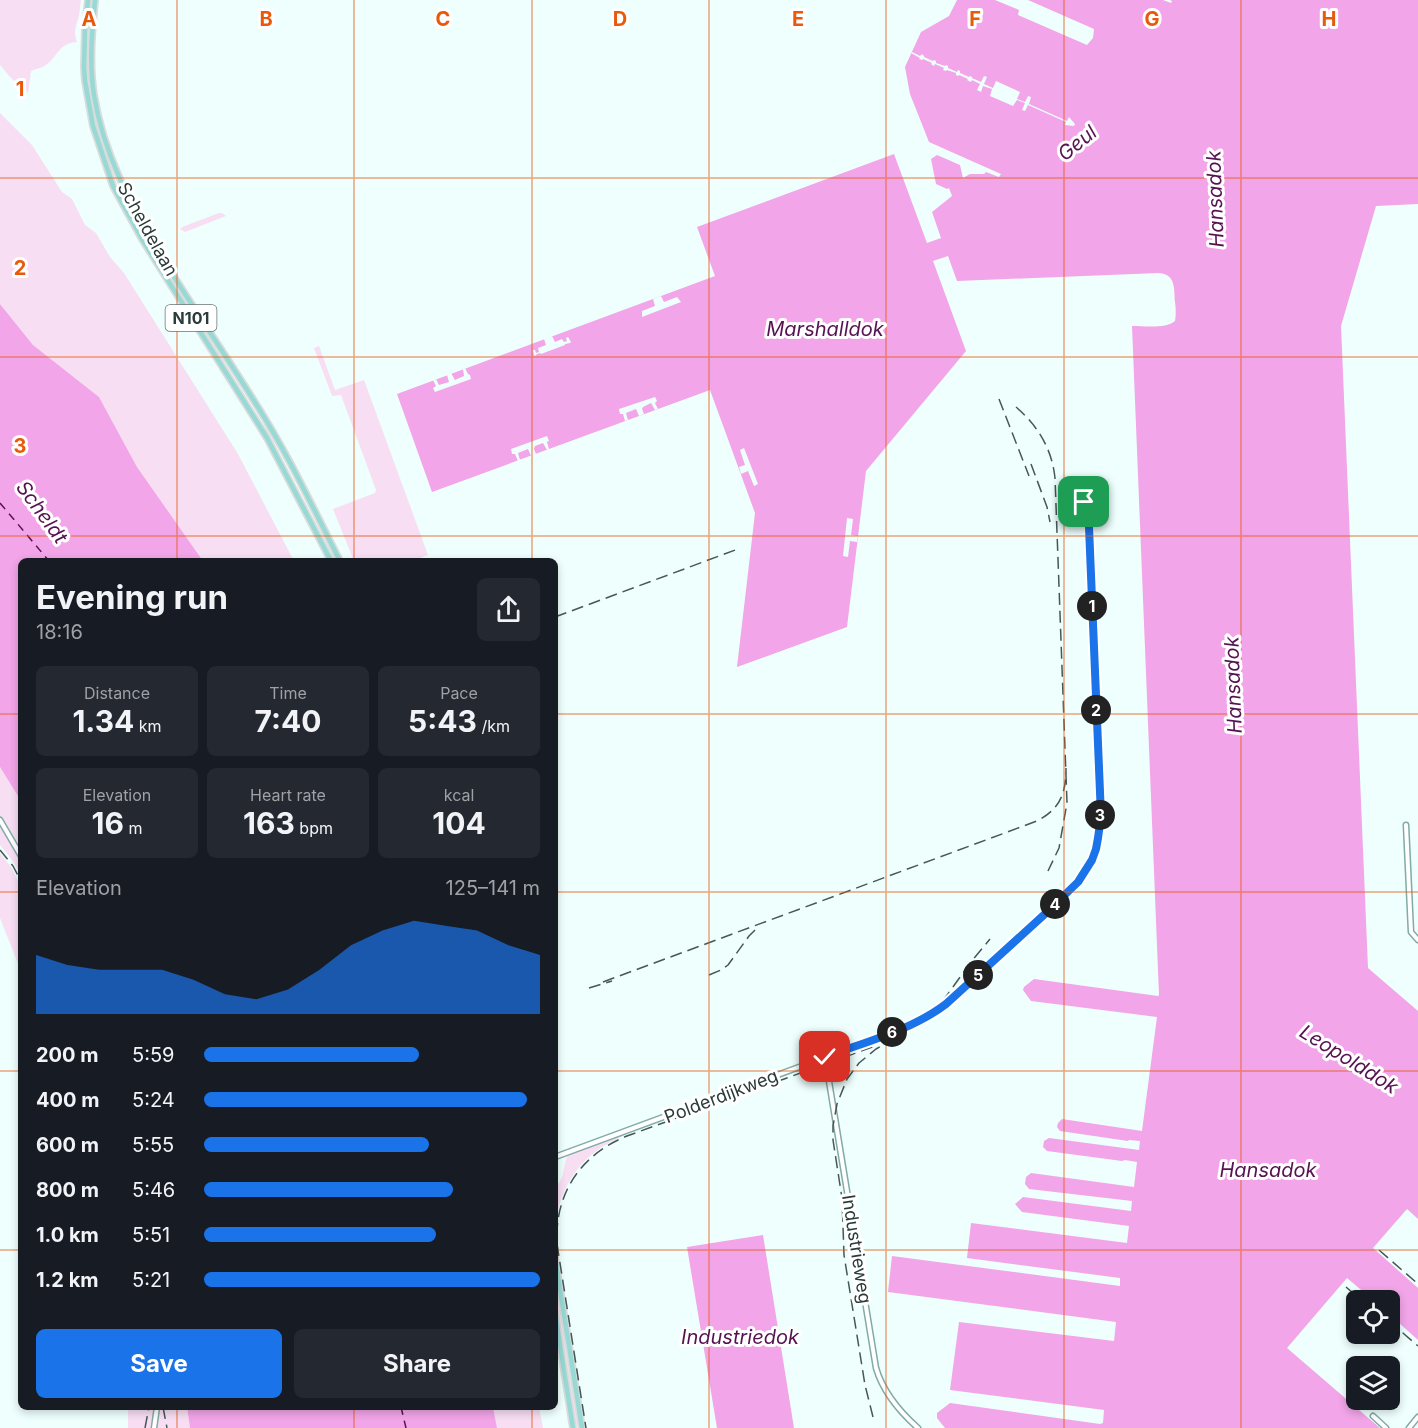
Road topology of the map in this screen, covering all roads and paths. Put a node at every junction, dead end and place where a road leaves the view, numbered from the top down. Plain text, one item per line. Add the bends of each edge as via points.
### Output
1 (88, 0) edge
2 (95, 0) edge
3 (93, 80) junction
4 (85, 81) junction
5 (175, 279) junction
6 (169, 283) junction
7 (235, 370) junction
8 (228, 375) junction
9 (1081, 488) dead end
10 (329, 558) edge
11 (338, 558) edge
12 (0, 820) edge
13 (1406, 825) dead end
14 (18, 851) edge
15 (1418, 940) edge
16 (825, 1057) junction
17 (558, 1156) edge
18 (558, 1276) edge
19 (558, 1331) edge
20 (157, 1410) edge
21 (1373, 1416) dead end
22 (1418, 1417) edge
23 (154, 1428) edge
24 (573, 1428) edge
25 (582, 1428) edge
26 (918, 1428) edge
27 (1386, 1428) edge
28 (1409, 1428) edge

1 - 4 main road, Scheldelaan / N101
2 - 3 main road, Scheldelaan / N101
3 - 4 main road
3 - 5 main road, Scheldelaan / N101 via 108,148 121,183
4 - 6 main road, Scheldelaan / N101 via 93,126 113,186
5 - 6 main road
5 - 7 main road, Scheldelaan / N101
6 - 8 main road, Scheldelaan / N101
7 - 8 main road
7 - 11 main road, Scheldelaan / N101 via 275,434
8 - 10 main road, Scheldelaan / N101 via 267,438
9 - 16 street, Polderdijkweg via 1089,527 1101,816 1092,860 1078,882 1000,958 929,1017
12 - 14 street
13 - 15 street via 1411,932
16 - 17 street, Polderdijkweg
16 - 26 street, Industrieweg via 876,1368 896,1406
18 - 25 main road
19 - 24 main road
20 - 23 street
21 - 27 street
22 - 28 street

